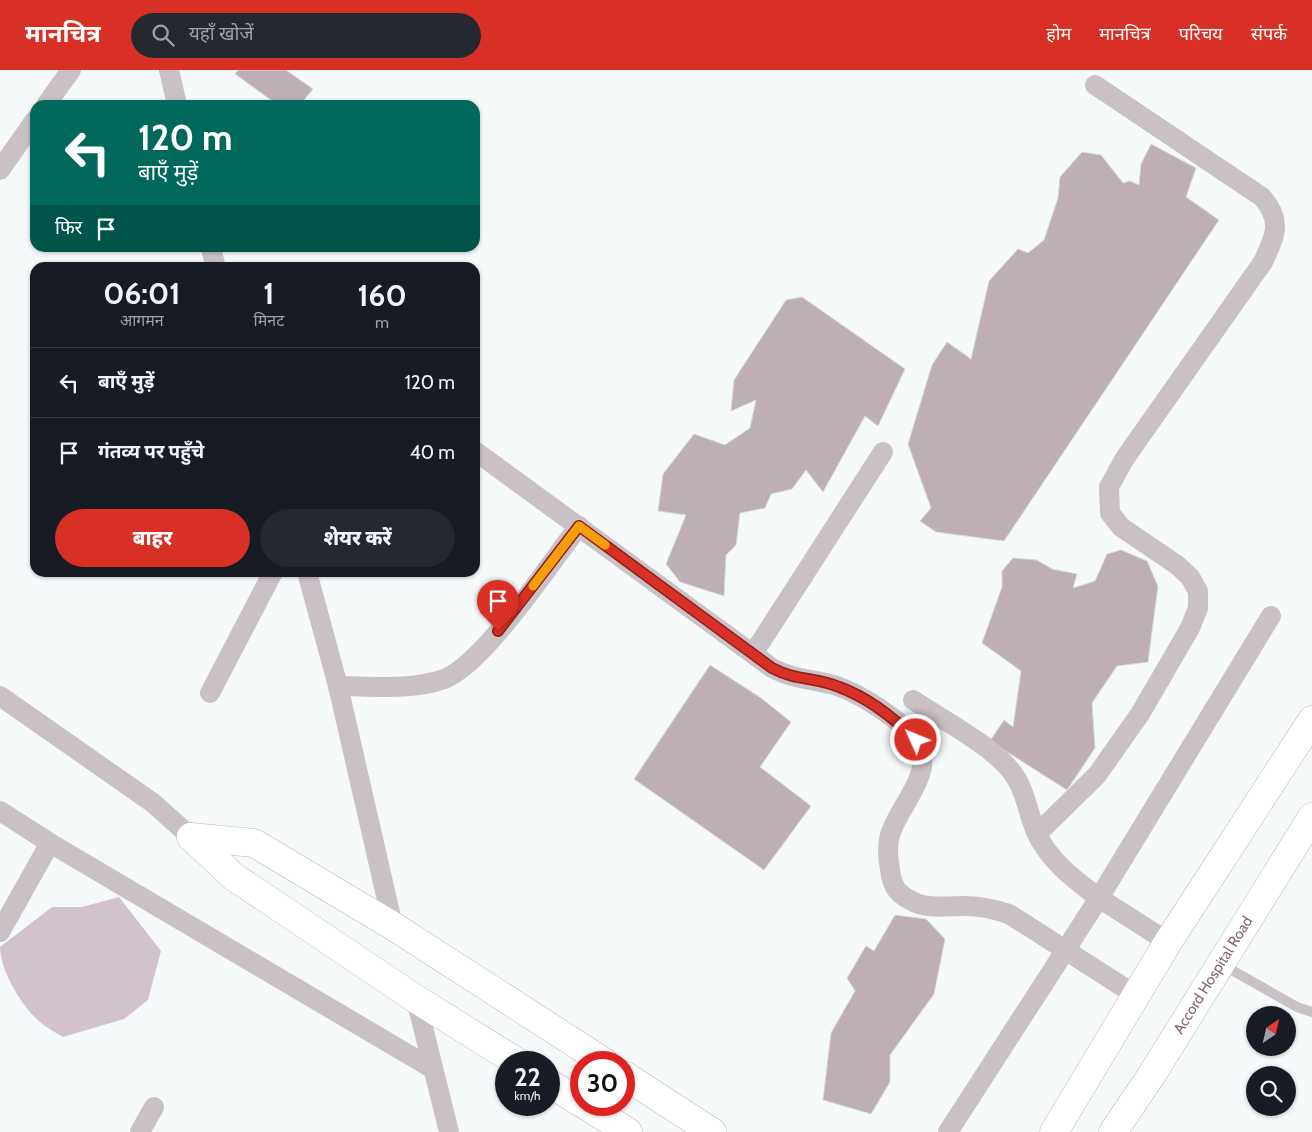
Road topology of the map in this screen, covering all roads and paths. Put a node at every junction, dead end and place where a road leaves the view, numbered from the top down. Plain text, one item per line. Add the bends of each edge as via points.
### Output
1 (71, 70) edge
2 (169, 70) edge
3 (1095, 85) dead end
4 (50, 100) edge
5 (176, 100) edge
6 (30, 127) edge
7 (0, 170) edge
8 (883, 452) dead end
9 (480, 455) edge
10 (579, 526) junction
11 (270, 577) edge
12 (308, 577) edge
13 (1271, 616) dead end
14 (754, 654) junction
15 (338, 686) junction
16 (210, 693) dead end
17 (0, 696) edge
18 (913, 700) dead end
19 (1312, 720) edge
20 (0, 811) edge
21 (1312, 817) edge
22 (1037, 834) junction
23 (191, 837) junction
24 (50, 843) junction
25 (1099, 898) junction
26 (393, 926) junction
27 (0, 932) edge
28 (1168, 942) junction
29 (1067, 950) junction
30 (1220, 964) junction
31 (1137, 996) junction
32 (416, 999) junction
33 (1312, 1012) edge
34 (499, 1051) edge
35 (587, 1051) edge
36 (433, 1069) junction
37 (635, 1082) edge
38 (154, 1107) dead end
39 (602, 1116) edge
40 (140, 1132) edge
41 (449, 1132) edge
42 (628, 1132) edge
43 (712, 1132) edge
44 (948, 1132) edge
45 (1054, 1132) edge
46 (1113, 1132) edge

1 - 4 street
2 - 5 street
3 - 22 street via 1262,197 1272,208 1276,220 1274,238 1263,262 1108,487 1110,513 1121,527 1190,577 1198,591 1198,608 1190,628 1140,714 1097,775
6 - 7 street
8 - 14 street
9 - 10 street
10 - 14 street
10 - 15 street via 488,643 463,668 445,679 415,686
11 - 16 street
12 - 15 street
13 - 25 street
14 - 29 street via 788,676 839,686 856,695 901,725 916,740 922,753 920,778 890,837 892,884 901,895 917,903 940,907 991,908 1009,914
15 - 26 street
17 - 23 street via 153,803
18 - 22 street via 996,756 1012,773
19 - 28 street
20 - 24 street
21 - 30 street, Accord Hospital Road
22 - 25 street via 1052,857
23 - 26 street via 254,843
23 - 32 street via 234,877
24 - 27 street
24 - 36 street
25 - 28 street
25 - 29 street
26 - 35 street
28 - 31 street
29 - 31 street
29 - 44 street
30 - 33 lane via 1297,1007
30 - 46 street, Accord Hospital Road
31 - 45 street
32 - 34 street
32 - 36 street
36 - 41 street
37 - 43 street
38 - 40 street
39 - 42 street

